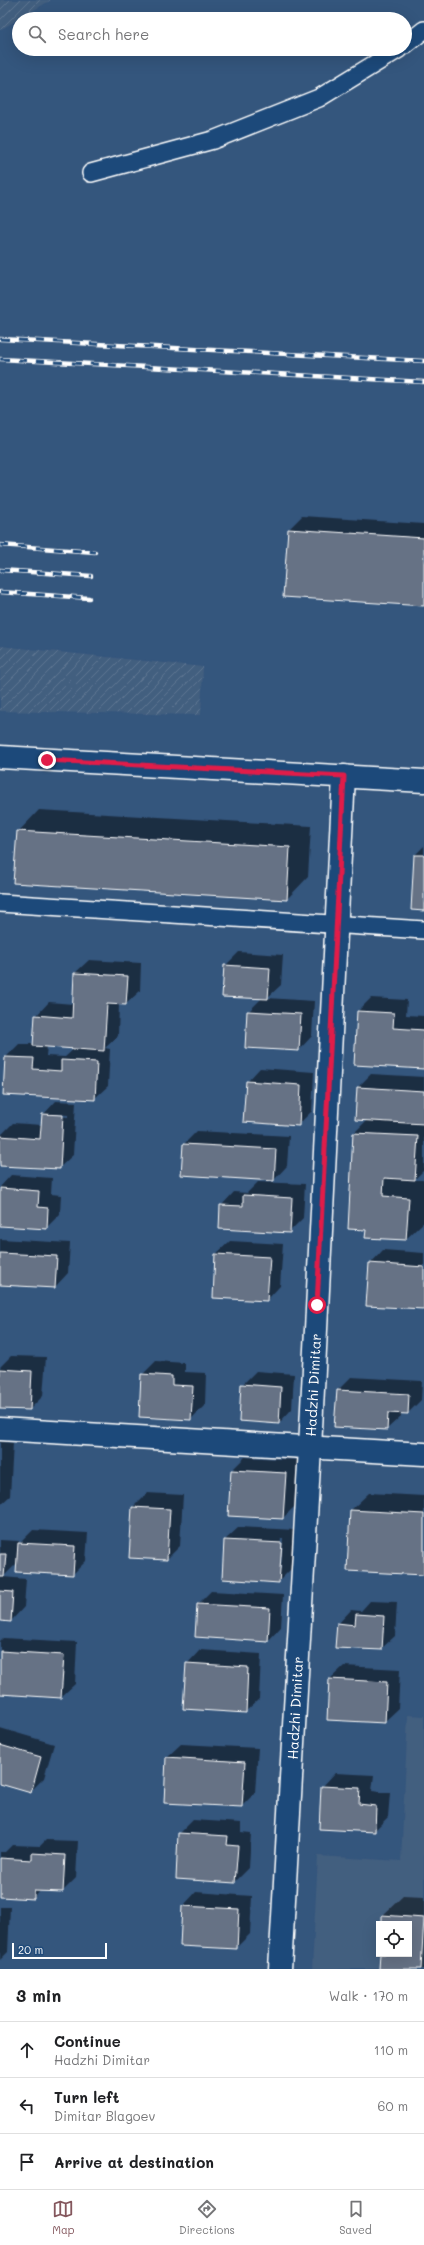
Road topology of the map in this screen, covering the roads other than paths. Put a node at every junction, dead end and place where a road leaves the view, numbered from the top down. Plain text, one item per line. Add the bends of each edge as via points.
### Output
1 (424, 30) edge
2 (412, 39) edge
3 (388, 56) edge
4 (91, 173) dead end
5 (0, 757) edge
6 (344, 776) junction
7 (424, 781) edge
8 (0, 903) edge
9 (336, 925) junction
10 (424, 930) edge
11 (0, 1429) edge
12 (310, 1448) junction
13 (424, 1454) edge
14 (280, 1969) edge

1 - 2 lane
3 - 4 lane via 319,98 214,140
5 - 6 street
6 - 7 street
6 - 9 street, Hadzhi Dimitar
8 - 9 lane
9 - 10 lane
9 - 12 street, Hadzhi Dimitar
11 - 12 street
12 - 13 street
12 - 14 street, Hadzhi Dimitar

